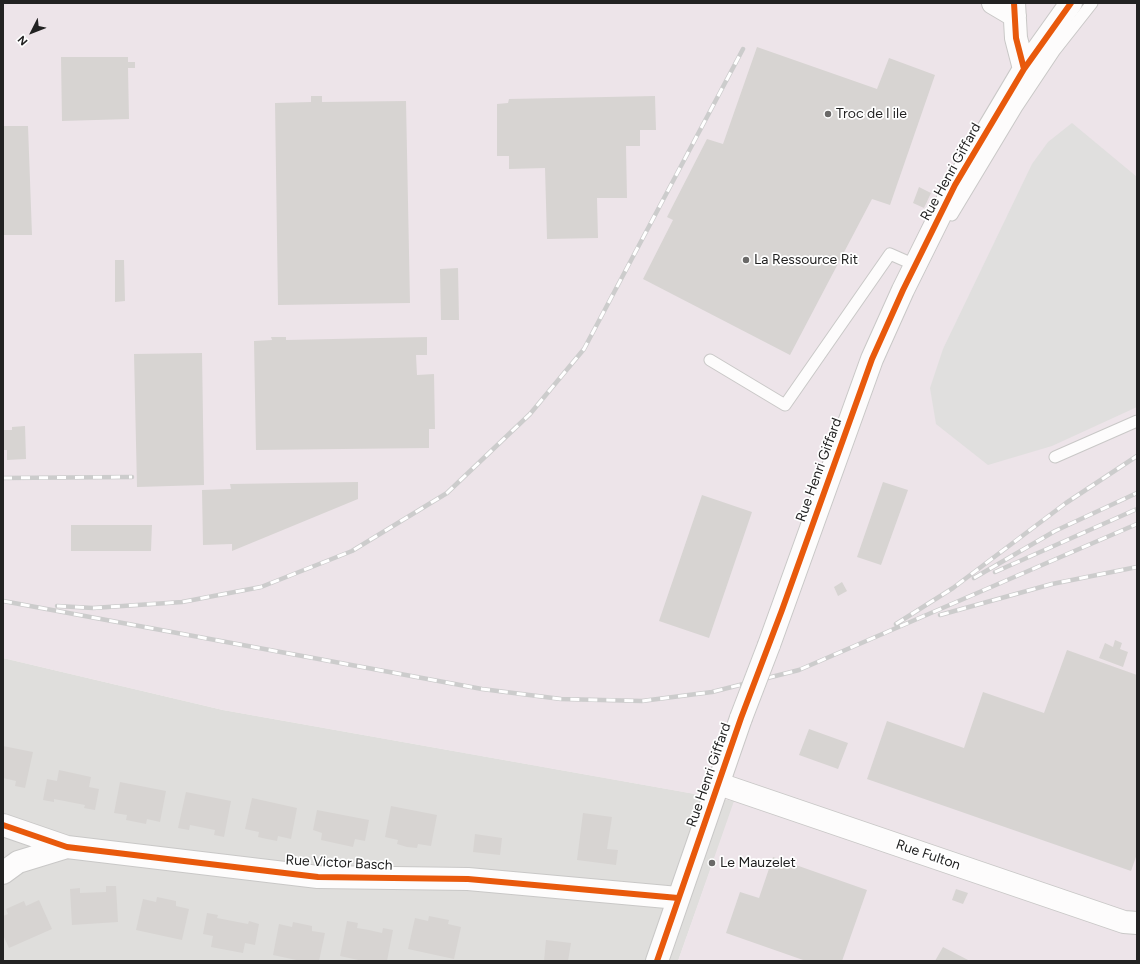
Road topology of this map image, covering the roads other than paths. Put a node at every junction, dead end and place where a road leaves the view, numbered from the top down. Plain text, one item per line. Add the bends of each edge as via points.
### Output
1 (993, 3) edge
2 (1051, 3) edge
3 (1071, 3) edge
4 (1092, 3) edge
5 (1015, 10) edge
6 (1030, 61) junction
7 (915, 265) junction
8 (903, 290) junction
9 (710, 360) dead end
10 (1137, 421) edge
11 (1055, 457) dead end
12 (719, 784) junction
13 (3, 825) edge
14 (68, 847) junction
15 (3, 873) edge
16 (678, 898) junction
17 (1137, 923) edge
18 (657, 961) edge

1 - 5 street
2 - 6 street via 1049,21
3 - 6 street
4 - 8 lane via 1032,84 978,169 918,274 911,285
5 - 6 street via 1016,38
6 - 7 street, Rue Henri Giffard via 955,185
7 - 8 street, Rue Henri Giffard
7 - 9 lane via 890,254 785,405
8 - 12 street, Rue Henri Giffard, bridge via 872,359
10 - 11 lane
12 - 16 street, Rue Henri Giffard
12 - 17 street, Rue Fulton via 1124,922
13 - 14 street, Rue Victor Basch
14 - 15 street, Rue Victor Basch via 18,862
14 - 16 street, Rue Victor Basch via 318,877 468,879
16 - 18 street, Rue Henri Giffard

